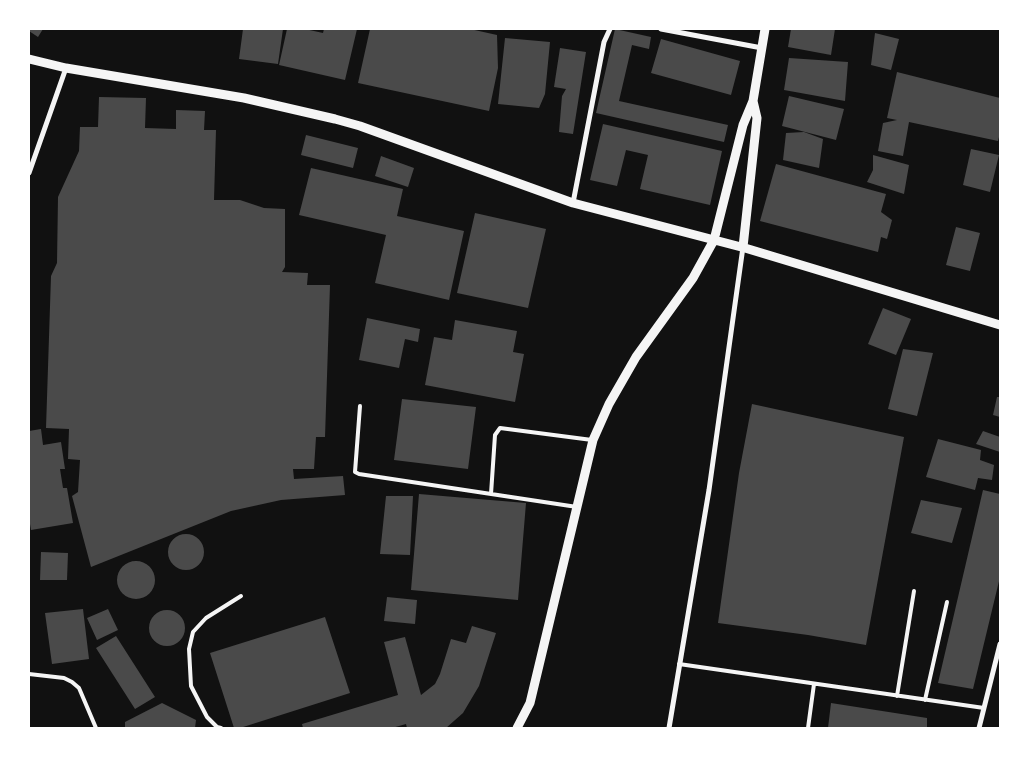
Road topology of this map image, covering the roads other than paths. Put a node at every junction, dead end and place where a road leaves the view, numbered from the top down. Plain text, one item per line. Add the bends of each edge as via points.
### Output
1 (610, 29) edge
2 (661, 29) edge
3 (765, 29) edge
4 (762, 48) junction
5 (29, 59) edge
6 (66, 68) junction
7 (753, 101) junction
8 (29, 173) edge
9 (573, 203) junction
10 (714, 240) junction
11 (743, 247) junction
12 (1000, 325) edge
13 (360, 406) dead end
14 (592, 440) junction
15 (491, 494) junction
16 (577, 508) junction
17 (914, 591) dead end
18 (241, 596) dead end
19 (947, 602) dead end
20 (1000, 644) edge
21 (680, 664) junction
22 (29, 674) edge
23 (814, 684) junction
24 (897, 696) junction
25 (925, 700) junction
26 (984, 708) junction
27 (96, 728) edge
28 (221, 728) edge
29 (516, 728) edge
30 (669, 728) edge
31 (808, 728) edge
32 (980, 728) edge

1 - 9 street via 604,42
2 - 4 street
3 - 4 street
4 - 7 street
5 - 6 street
6 - 8 street
6 - 9 street via 244,98 335,119
7 - 10 street via 743,125
7 - 11 street via 757,118
9 - 10 street
10 - 11 street
10 - 14 street via 693,278 636,357
11 - 12 street
11 - 21 street via 709,490
13 - 15 lane via 355,472
14 - 15 lane via 500,428 496,435
14 - 16 street
15 - 16 lane
16 - 29 street via 530,702
17 - 24 lane
18 - 28 lane via 206,618 193,632 189,649 191,686 207,717
19 - 25 lane
20 - 26 street
21 - 23 lane
21 - 30 street
22 - 27 lane via 72,682 79,688
23 - 24 lane
23 - 31 lane
24 - 25 lane
25 - 26 lane
26 - 32 street

